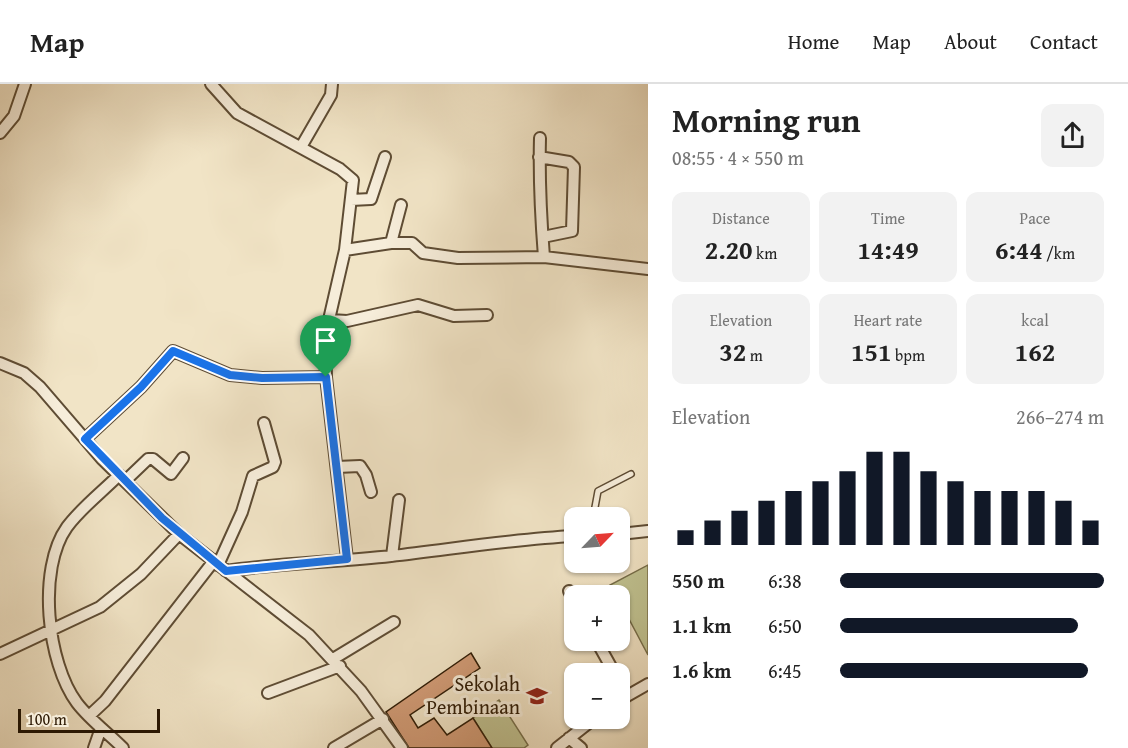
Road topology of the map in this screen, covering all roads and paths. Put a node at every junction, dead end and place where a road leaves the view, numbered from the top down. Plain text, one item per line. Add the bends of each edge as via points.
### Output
1 (25, 84) edge
2 (211, 84) edge
3 (332, 84) edge
4 (0, 133) edge
5 (540, 138) dead end
6 (301, 147) junction
7 (539, 157) junction
8 (385, 158) dead end
9 (351, 200) junction
10 (401, 205) dead end
11 (543, 237) junction
12 (391, 243) junction
13 (345, 250) junction
14 (544, 257) junction
15 (648, 269) edge
16 (487, 315) dead end
17 (330, 320) junction
18 (0, 363) edge
19 (326, 377) junction
20 (264, 423) dead end
21 (85, 439) junction
22 (183, 458) dead end
23 (337, 467) junction
24 (630, 474) dead end
25 (122, 478) junction
26 (371, 492) dead end
27 (399, 500) dead end
28 (595, 507) edge
29 (648, 531) edge
30 (630, 533) edge
31 (179, 534) junction
32 (564, 536) edge
33 (392, 556) junction
34 (347, 559) junction
35 (219, 566) junction
36 (394, 622) dead end
37 (50, 631) junction
38 (0, 654) edge
39 (336, 662) junction
40 (648, 684) edge
41 (267, 693) dead end
42 (630, 694) edge
43 (88, 717) junction
44 (383, 719) junction
45 (101, 728) junction
46 (581, 729) edge
47 (569, 738) junction
48 (94, 748) edge
49 (123, 748) edge
50 (334, 748) edge
51 (402, 748) edge
52 (557, 748) edge
53 (581, 748) edge

1 - 4 street via 14,116
2 - 6 street via 237,113
3 - 6 street via 331,95
5 - 7 street
6 - 9 street via 350,176
7 - 11 street
7 - 11 street via 569,162 574,167 572,231
8 - 9 street via 371,199
9 - 13 street
10 - 12 street
11 - 14 street
12 - 13 street
12 - 14 street via 414,244 420,252 458,258
13 - 17 street
14 - 15 street
16 - 17 street via 454,316 418,305 347,321
17 - 19 street via 325,337
18 - 21 street via 36,382
19 - 21 street via 230,375 173,351
19 - 23 street
20 - 35 street via 275,462 269,470 253,476
21 - 25 street
22 - 25 street via 171,474 148,459
23 - 26 street via 360,466
23 - 34 street
24 - 28 lane via 598,491
25 - 31 street
25 - 37 street via 67,527 56,548 48,596
27 - 33 street
29 - 30 street
31 - 35 street
31 - 37 street via 100,608
32 - 33 street via 514,539
33 - 34 street
34 - 35 street
35 - 39 street via 309,635
35 - 43 street
36 - 39 street
37 - 38 street
37 - 43 street via 66,683
39 - 41 street
39 - 44 street
40 - 42 street
43 - 45 street
44 - 50 street
44 - 51 street
45 - 48 street
45 - 49 street
46 - 47 street
47 - 52 street
47 - 53 street

